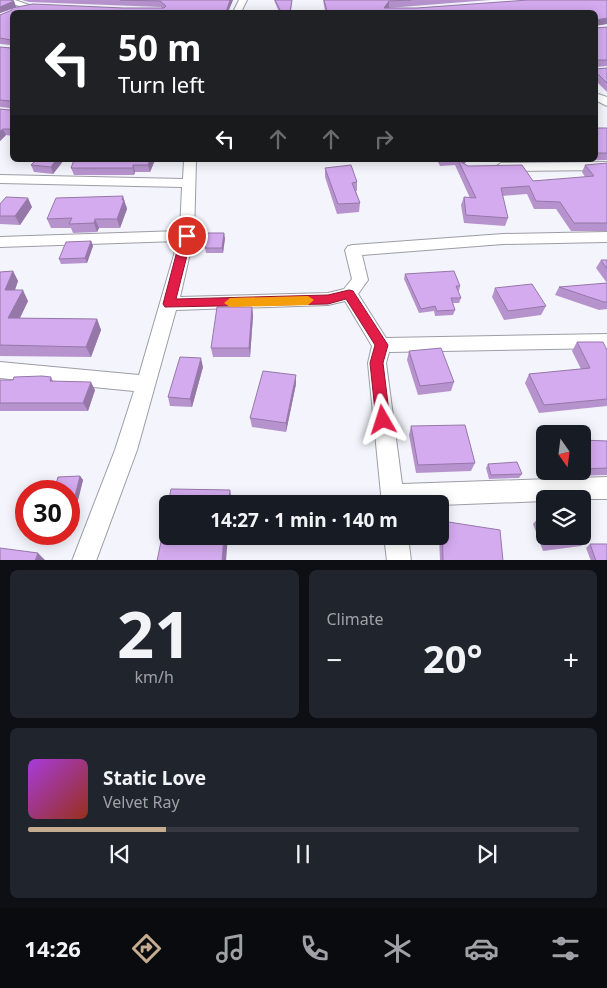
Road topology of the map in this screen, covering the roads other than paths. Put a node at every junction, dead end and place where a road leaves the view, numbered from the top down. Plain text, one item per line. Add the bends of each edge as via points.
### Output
1 (5, 0) edge
2 (20, 10) edge
3 (190, 162) edge
4 (607, 166) edge
5 (485, 168) edge
6 (0, 178) edge
7 (190, 183) junction
8 (187, 236) junction
9 (607, 237) edge
10 (0, 242) edge
11 (349, 294) junction
12 (169, 304) junction
13 (607, 341) edge
14 (381, 345) junction
15 (0, 370) edge
16 (146, 384) junction
17 (607, 488) edge
18 (391, 495) edge
19 (449, 497) edge
20 (397, 545) edge
21 (84, 560) edge
22 (399, 560) edge

1 - 2 street via 31,6
3 - 7 street
4 - 5 street
6 - 7 street
7 - 8 street
8 - 10 street
8 - 12 street
9 - 11 street via 503,239 353,250 360,280
11 - 12 street via 328,299
11 - 14 street
12 - 16 street
13 - 14 street
14 - 18 street via 377,363
15 - 16 street
16 - 21 street via 126,450
17 - 19 street
20 - 22 street

